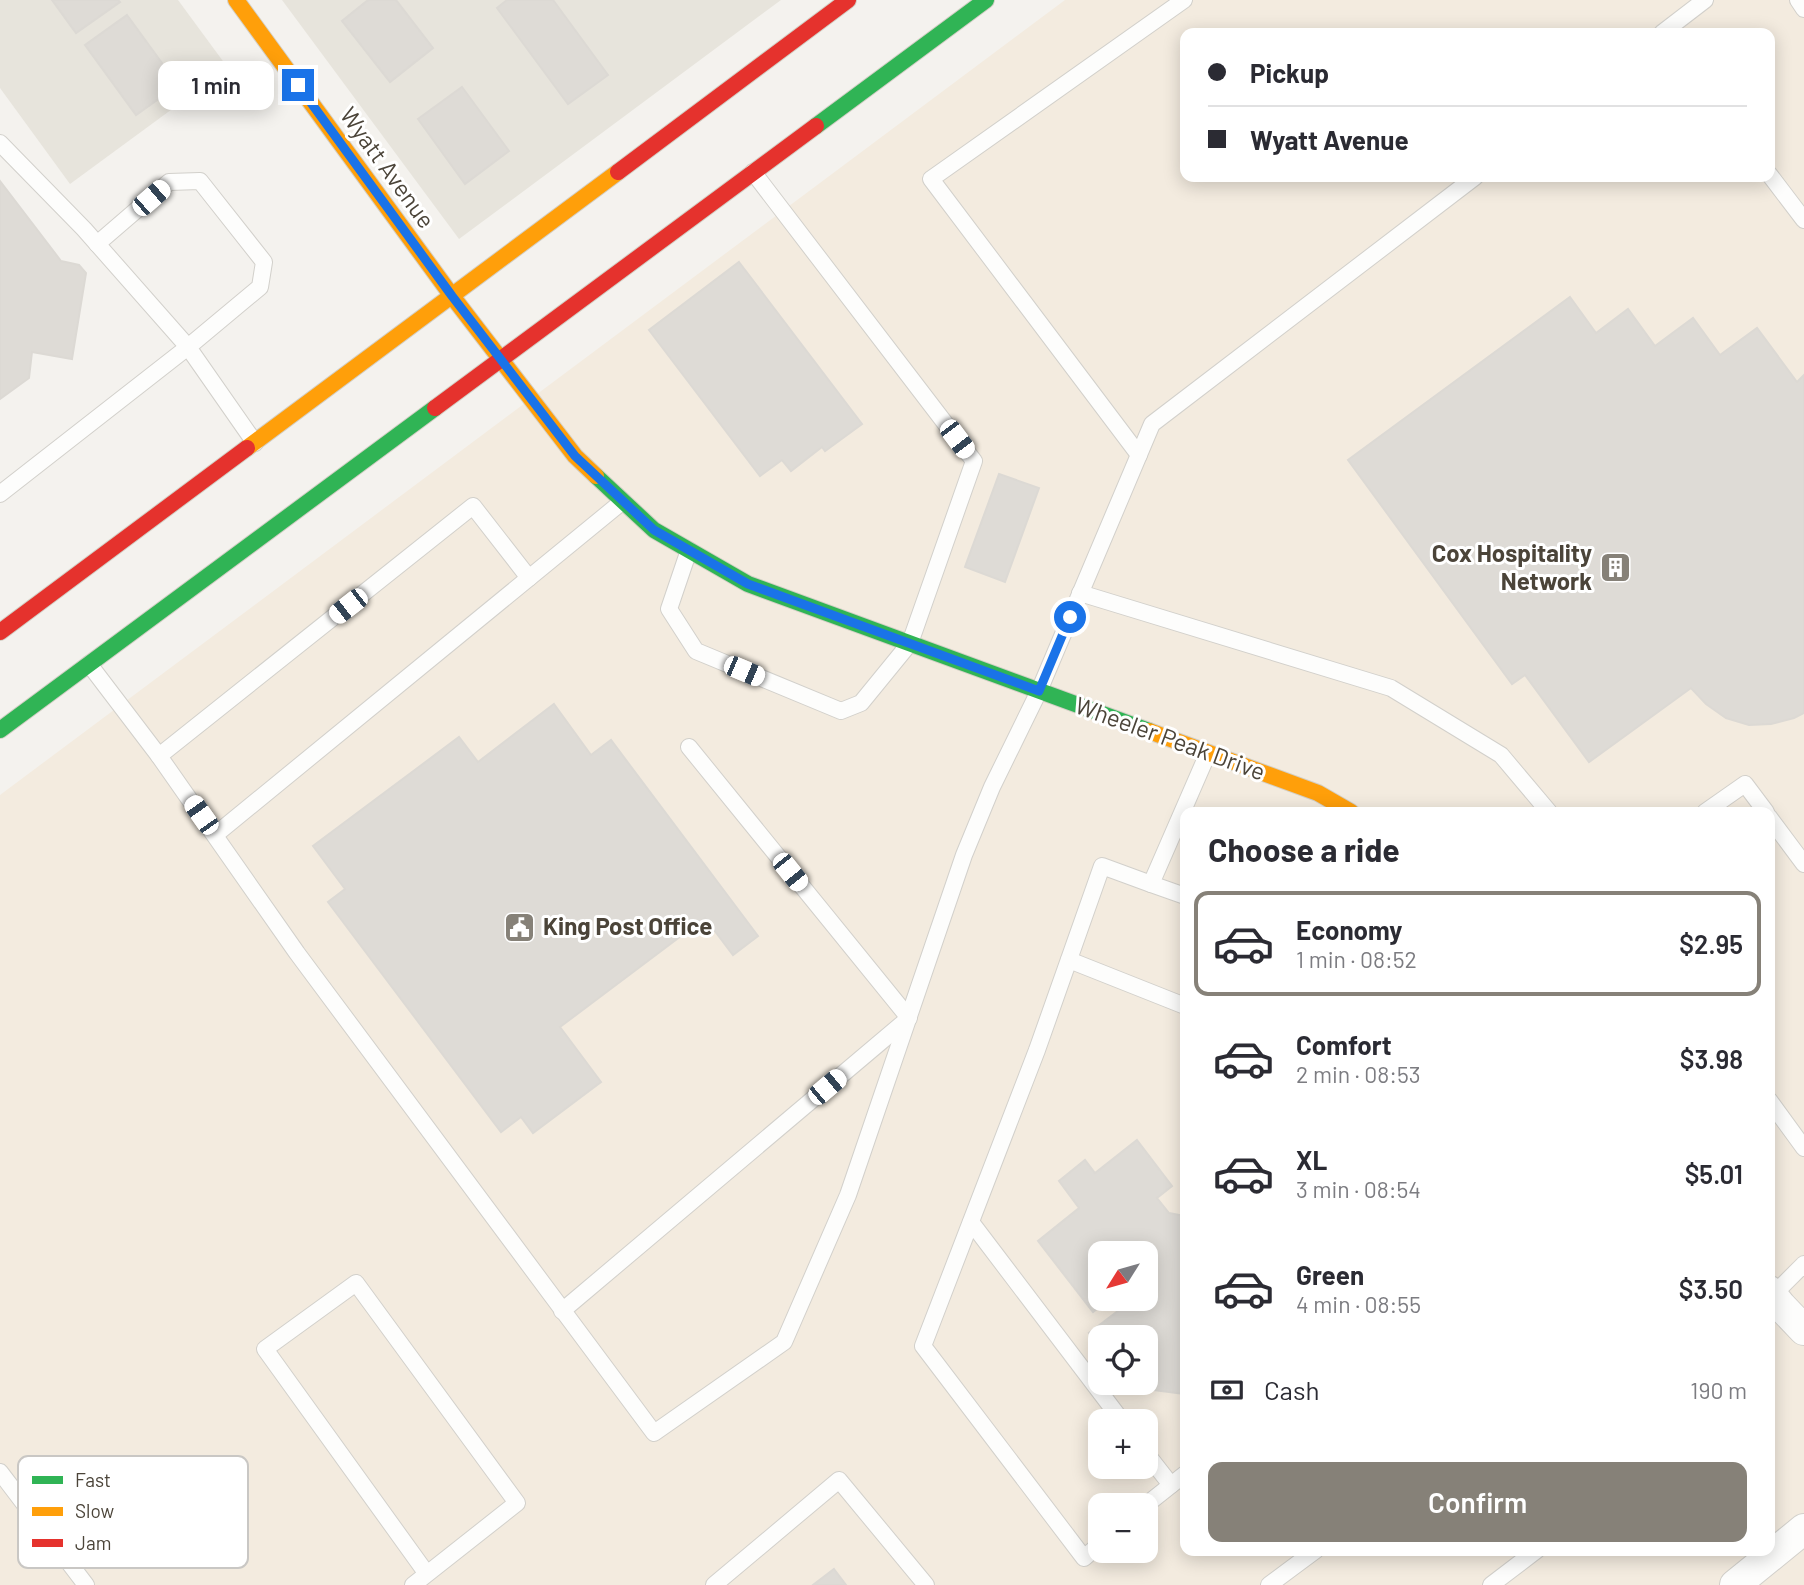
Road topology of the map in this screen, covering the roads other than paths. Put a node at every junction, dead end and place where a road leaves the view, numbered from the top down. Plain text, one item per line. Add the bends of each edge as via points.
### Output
1 (236, 0) edge
2 (848, 0) edge
3 (986, 0) edge
4 (1184, 0) edge
5 (1706, 0) edge
6 (1798, 0) edge
7 (1804, 9) edge
8 (1670, 28) edge
9 (0, 143) edge
10 (753, 172) junction
11 (1468, 182) edge
12 (1775, 182) edge
13 (1804, 220) edge
14 (97, 244) junction
15 (452, 296) junction
16 (188, 347) junction
17 (501, 359) junction
18 (255, 443) junction
19 (1139, 455) junction
20 (0, 495) edge
21 (623, 501) junction
22 (690, 550) junction
23 (530, 578) junction
24 (1080, 593) junction
25 (0, 632) edge
26 (910, 643) junction
27 (89, 664) junction
28 (1039, 691) junction
29 (0, 730) edge
30 (689, 747) dead end
31 (1208, 753) junction
32 (159, 756) junction
33 (1184, 807) edge
34 (1342, 807) edge
35 (1545, 807) edge
36 (1712, 807) edge
37 (1762, 807) edge
38 (1180, 816) edge
39 (1775, 825) edge
40 (215, 835) junction
41 (1804, 864) edge
42 (1150, 884) junction
43 (1180, 894) edge
44 (1069, 960) junction
45 (1180, 1004) edge
46 (909, 1018) junction
47 (1775, 1108) edge
48 (1804, 1147) edge
49 (971, 1222) junction
50 (1804, 1264) edge
51 (1775, 1289) edge
52 (1775, 1298) edge
53 (562, 1311) junction
54 (1804, 1330) edge
55 (1113, 1409) edge
56 (1158, 1468) edge
57 (0, 1472) edge
58 (1180, 1478) edge
59 (1171, 1485) junction
60 (1158, 1495) edge
61 (18, 1496) edge
62 (1804, 1529) edge
63 (1775, 1553) edge
64 (1088, 1555) edge
65 (1308, 1556) edge
66 (1529, 1556) edge
67 (1771, 1556) edge
68 (73, 1568) edge
69 (427, 1574) junction
70 (86, 1585) edge
71 (413, 1585) edge
72 (714, 1585) edge
73 (926, 1585) edge
74 (1269, 1585) edge
75 (1491, 1585) edge
76 (1735, 1585) edge

1 - 15 main road, Wyatt Avenue
2 - 15 main road
3 - 10 main road
4 - 19 lane via 930,179
5 - 8 lane
6 - 7 lane
9 - 14 lane
10 - 17 main road
10 - 26 lane via 974,461
11 - 19 lane via 1152,424
12 - 13 lane
14 - 16 lane
14 - 16 lane via 169,182 200,181 264,262 260,287
15 - 17 main road, Wheeler Peak Drive
15 - 18 main road
16 - 18 lane
16 - 20 lane
17 - 21 main road, Wheeler Peak Drive via 575,456
17 - 27 main road
18 - 25 main road
19 - 24 lane
21 - 22 main road, Wheeler Peak Drive via 654,530
21 - 23 lane
22 - 26 main road, Wheeler Peak Drive via 748,584
22 - 26 lane via 669,609 695,651 841,711 861,702
23 - 32 lane via 473,506
23 - 40 lane
24 - 28 lane
24 - 35 lane via 1391,688 1501,755
26 - 28 main road, Wheeler Peak Drive
27 - 29 main road
27 - 32 lane
28 - 31 main road, Wheeler Peak Drive
28 - 46 lane via 964,855
30 - 46 lane
31 - 33 lane
31 - 34 main road, Wheeler Peak Drive via 1318,793
32 - 40 lane
36 - 37 lane via 1745,784
38 - 42 lane
39 - 41 lane
40 - 53 lane
42 - 43 lane
42 - 44 lane via 1102,866
44 - 45 lane
44 - 49 lane
46 - 53 lane
46 - 53 lane via 848,1195 784,1342 654,1433
47 - 48 lane
49 - 55 lane
49 - 64 lane via 923,1346 1084,1558
50 - 51 lane
52 - 54 street
56 - 59 lane
57 - 61 lane
58 - 59 lane
59 - 60 lane
62 - 63 street
65 - 74 lane
66 - 75 lane
67 - 76 street
68 - 70 lane
69 - 69 lane via 517,1503 356,1283 265,1349
69 - 71 lane
72 - 73 lane via 839,1480

